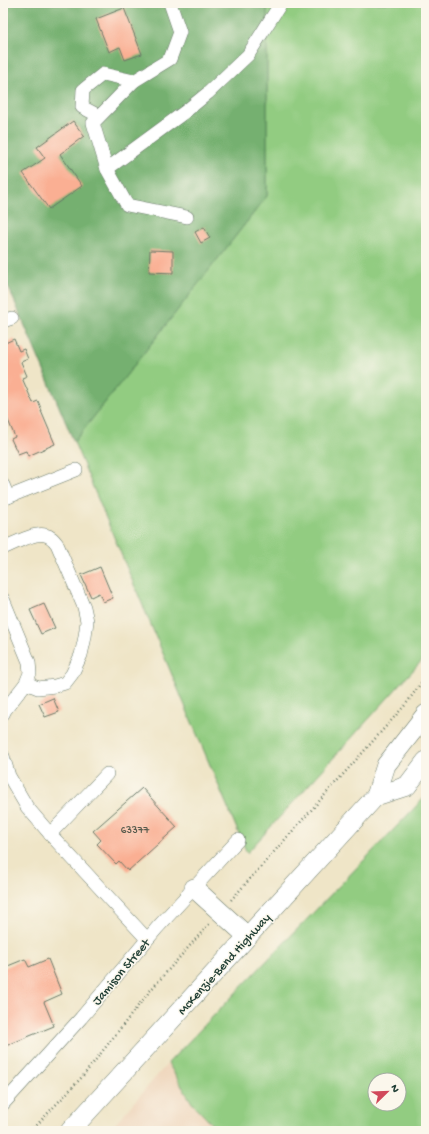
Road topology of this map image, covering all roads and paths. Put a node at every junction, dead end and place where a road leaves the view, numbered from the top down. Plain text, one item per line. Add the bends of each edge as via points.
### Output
1 (170, 3) edge
2 (281, 3) edge
3 (134, 81) junction
4 (99, 116) junction
5 (107, 169) junction
6 (187, 217) dead end
7 (76, 470) dead end
8 (3, 485) edge
9 (6, 498) edge
10 (3, 548) edge
11 (3, 599) edge
12 (26, 683) junction
13 (3, 714) edge
14 (426, 714) edge
15 (3, 756) edge
16 (426, 762) edge
17 (107, 774) dead end
18 (6, 775) edge
19 (376, 796) junction
20 (50, 834) junction
21 (238, 840) dead end
22 (194, 888) junction
23 (248, 936) junction
24 (147, 939) junction
25 (3, 1104) edge
26 (70, 1131) edge

1 - 3 street via 180,32 170,59
2 - 5 street via 248,55 186,111
3 - 4 street
3 - 4 street via 103,74 82,90 82,107
4 - 5 street via 92,123
5 - 6 street via 127,205
7 - 9 street
8 - 9 street
10 - 12 street via 38,535 53,538 84,608 87,621 81,655 65,683 38,688
11 - 12 street via 29,662 30,673
12 - 13 street
14 - 19 highway, McKenzie-Bend Highway via 386,765
15 - 18 street
16 - 19 highway, McKenzie-Bend Highway via 407,786
17 - 20 street
18 - 20 street via 27,807
19 - 23 highway, McKenzie-Bend Highway
20 - 24 street
21 - 22 street, Jamison Street
22 - 23 highway
22 - 24 street, Jamison Street
23 - 26 highway, McKenzie-Bend Highway
24 - 25 street, Jamison Street via 81,1018

